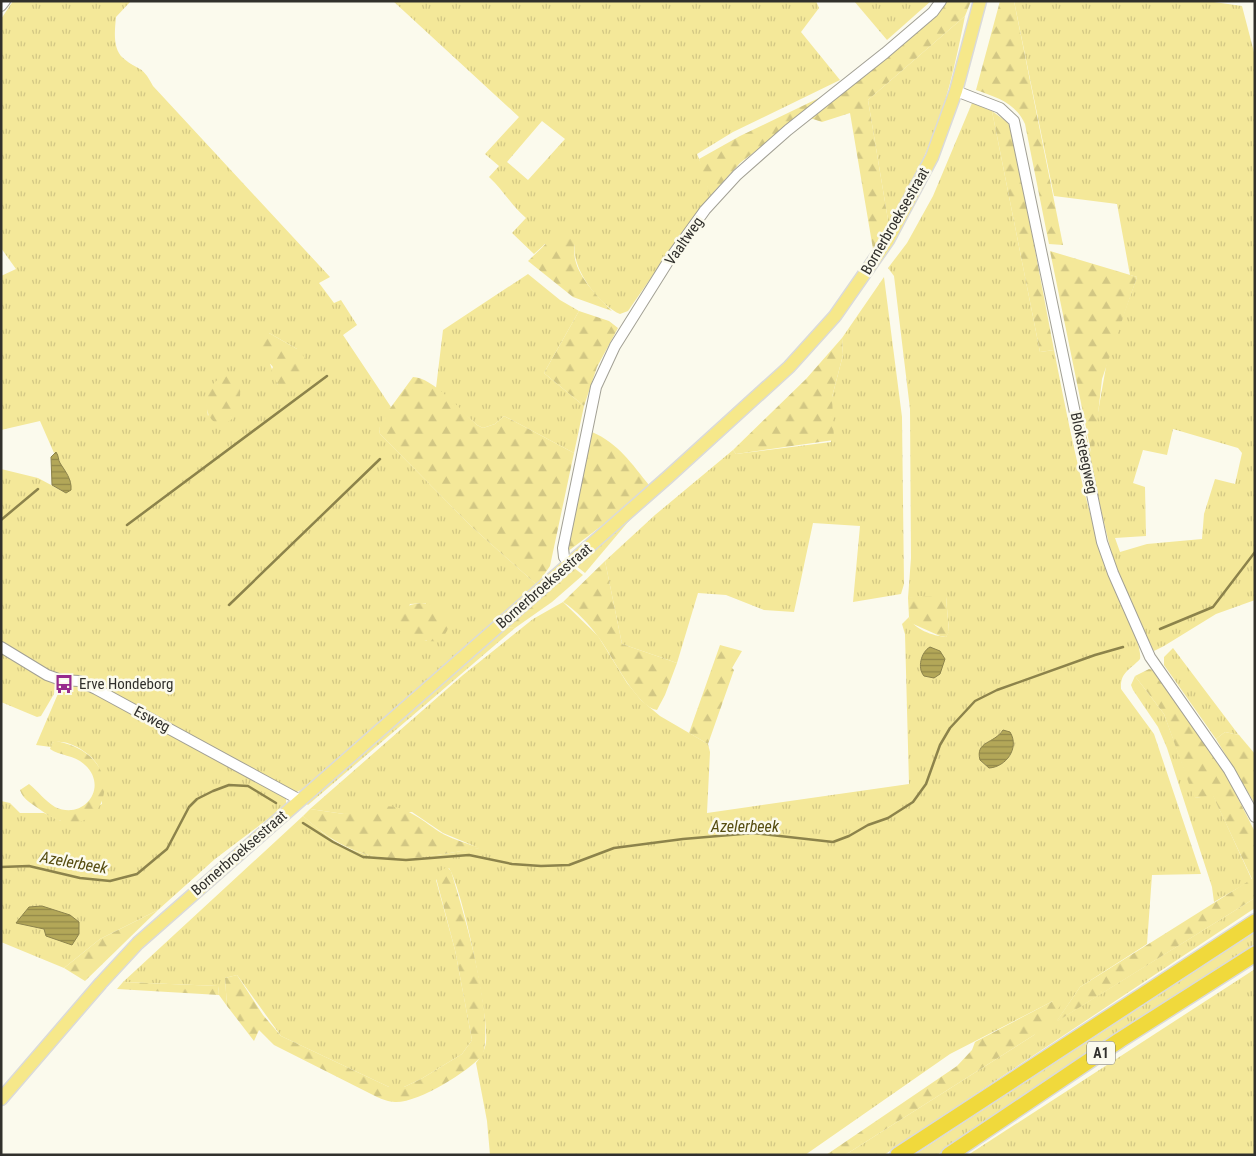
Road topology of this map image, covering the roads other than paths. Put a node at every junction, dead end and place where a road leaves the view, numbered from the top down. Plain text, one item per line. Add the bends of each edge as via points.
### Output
1 (5, 1) edge
2 (941, 1) edge
3 (980, 1) edge
4 (1, 6) edge
5 (956, 90) junction
6 (569, 564) junction
7 (1, 647) edge
8 (300, 800) junction
9 (1255, 817) edge
10 (1255, 922) edge
11 (1255, 954) edge
12 (1, 1099) edge
13 (898, 1155) edge
14 (949, 1155) edge

1 - 4 street
2 - 6 street, Vaaltweg via 933,12 885,53 737,175 705,210 669,260 615,346 596,387 563,548
3 - 5 main road, Bornerbroeksestraat
5 - 6 main road, Bornerbroeksestraat via 932,158 888,240 835,316 789,367
5 - 9 street, Bloksteegweg via 1000,108 1014,121 1102,542 1112,573 1150,657 1229,770
6 - 8 main road, Bornerbroeksestraat
7 - 8 street, Esweg via 46,675 79,681 96,689
8 - 12 main road, Bornerbroeksestraat via 138,943
10 - 13 highway, A1
11 - 14 highway, A1

